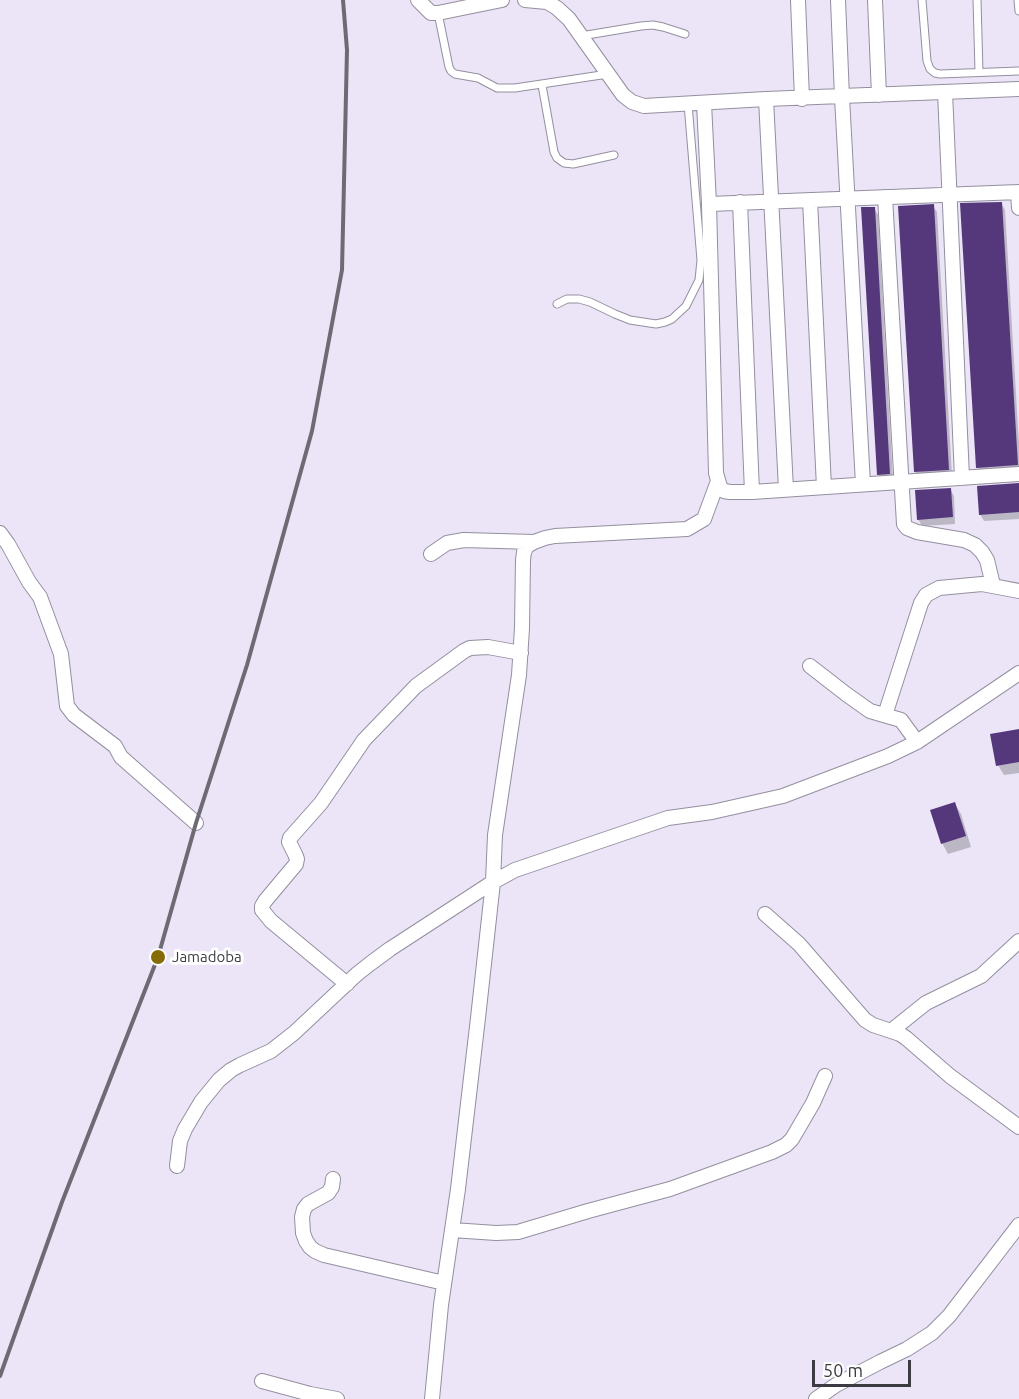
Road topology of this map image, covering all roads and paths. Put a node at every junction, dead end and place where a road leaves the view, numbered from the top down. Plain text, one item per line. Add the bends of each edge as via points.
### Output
1 (418, 0) edge
2 (502, 0) edge
3 (525, 0) edge
4 (798, 0) edge
5 (838, 0) edge
6 (874, 0) edge
7 (922, 0) edge
8 (977, 0) edge
9 (1018, 0) edge
10 (1019, 11) edge
11 (438, 13) junction
12 (685, 34) dead end
13 (581, 36) junction
14 (1019, 71) edge
15 (979, 72) junction
16 (608, 74) junction
17 (542, 85) junction
18 (1019, 89) edge
19 (945, 92) junction
20 (879, 95) junction
21 (842, 97) junction
22 (766, 99) junction
23 (802, 99) junction
24 (704, 103) junction
25 (688, 104) junction
26 (614, 155) dead end
27 (1018, 192) edge
28 (950, 194) junction
29 (885, 197) junction
30 (848, 198) junction
31 (810, 200) junction
32 (772, 201) junction
33 (740, 202) junction
34 (709, 204) junction
35 (1019, 208) edge
36 (557, 304) dead end
37 (1019, 474) edge
38 (962, 478) junction
39 (718, 481) junction
40 (900, 482) junction
41 (863, 484) junction
42 (825, 487) junction
43 (786, 489) junction
44 (752, 492) junction
45 (0, 533) edge
46 (534, 542) junction
47 (431, 554) dead end
48 (993, 585) junction
49 (1019, 591) edge
50 (521, 653) junction
51 (810, 666) dead end
52 (1019, 673) edge
53 (885, 715) junction
54 (917, 742) junction
55 (196, 823) dead end
56 (492, 882) junction
57 (765, 914) dead end
58 (1019, 941) edge
59 (347, 984) junction
60 (891, 1031) junction
61 (825, 1076) dead end
62 (1019, 1127) edge
63 (177, 1166) dead end
64 (333, 1179) dead end
65 (1019, 1225) edge
66 (452, 1230) junction
67 (444, 1283) junction
68 (262, 1381) dead end
69 (337, 1399) edge
70 (432, 1399) edge
71 (816, 1399) edge

1 - 11 street via 431,13
2 - 11 street
3 - 13 street via 547,2 557,8
4 - 23 street
5 - 21 street
6 - 20 street
7 - 15 lane via 930,69 940,74
8 - 15 lane
9 - 10 lane
11 - 17 lane via 449,67 455,75 478,78 497,88
12 - 13 lane via 653,25
13 - 16 street
14 - 15 lane
16 - 17 lane
16 - 25 street via 632,102 644,106
17 - 26 lane via 557,158 573,164
18 - 19 street
19 - 20 street
19 - 28 street
20 - 21 street
21 - 23 street
21 - 30 street
22 - 23 street
22 - 24 street
22 - 32 street
24 - 25 street
24 - 34 street
25 - 36 lane via 701,260 699,280 686,306 672,319 656,324 630,320 579,299
27 - 28 street
27 - 35 street
28 - 29 street
28 - 38 street
29 - 30 street
29 - 40 street
30 - 31 street
30 - 41 street
31 - 32 street
31 - 42 street
32 - 33 street
32 - 43 street
33 - 34 street
33 - 44 street
34 - 39 street
37 - 38 street
38 - 40 street
39 - 44 street via 724,491
39 - 46 street via 704,519 687,529 566,535
40 - 41 street
40 - 48 street via 903,524 917,532 975,545 987,560
41 - 42 street
42 - 43 street
43 - 44 street
45 - 55 street via 40,597 61,654 67,706
46 - 47 street via 464,540 447,543
46 - 50 street via 527,546 523,560
48 - 49 street
48 - 53 street via 939,588 926,595
50 - 56 street via 497,817
50 - 59 street via 470,648 416,686 364,740 321,803 290,838 297,864 265,901 262,910
51 - 53 street via 870,711
52 - 54 street
53 - 54 street via 901,720
54 - 56 street via 793,793 668,818 515,870
56 - 59 street via 390,949
56 - 66 street
57 - 60 street via 799,944 865,1020
58 - 60 street via 981,976 926,1003
59 - 63 street via 271,1052 240,1065 219,1080 185,1129
60 - 62 street via 906,1038
61 - 66 street via 792,1138 772,1152 670,1189 518,1232
64 - 67 street via 328,1193 304,1209 303,1233 310,1247 324,1255
65 - 71 street via 932,1333
66 - 67 street
67 - 70 street
68 - 69 street

